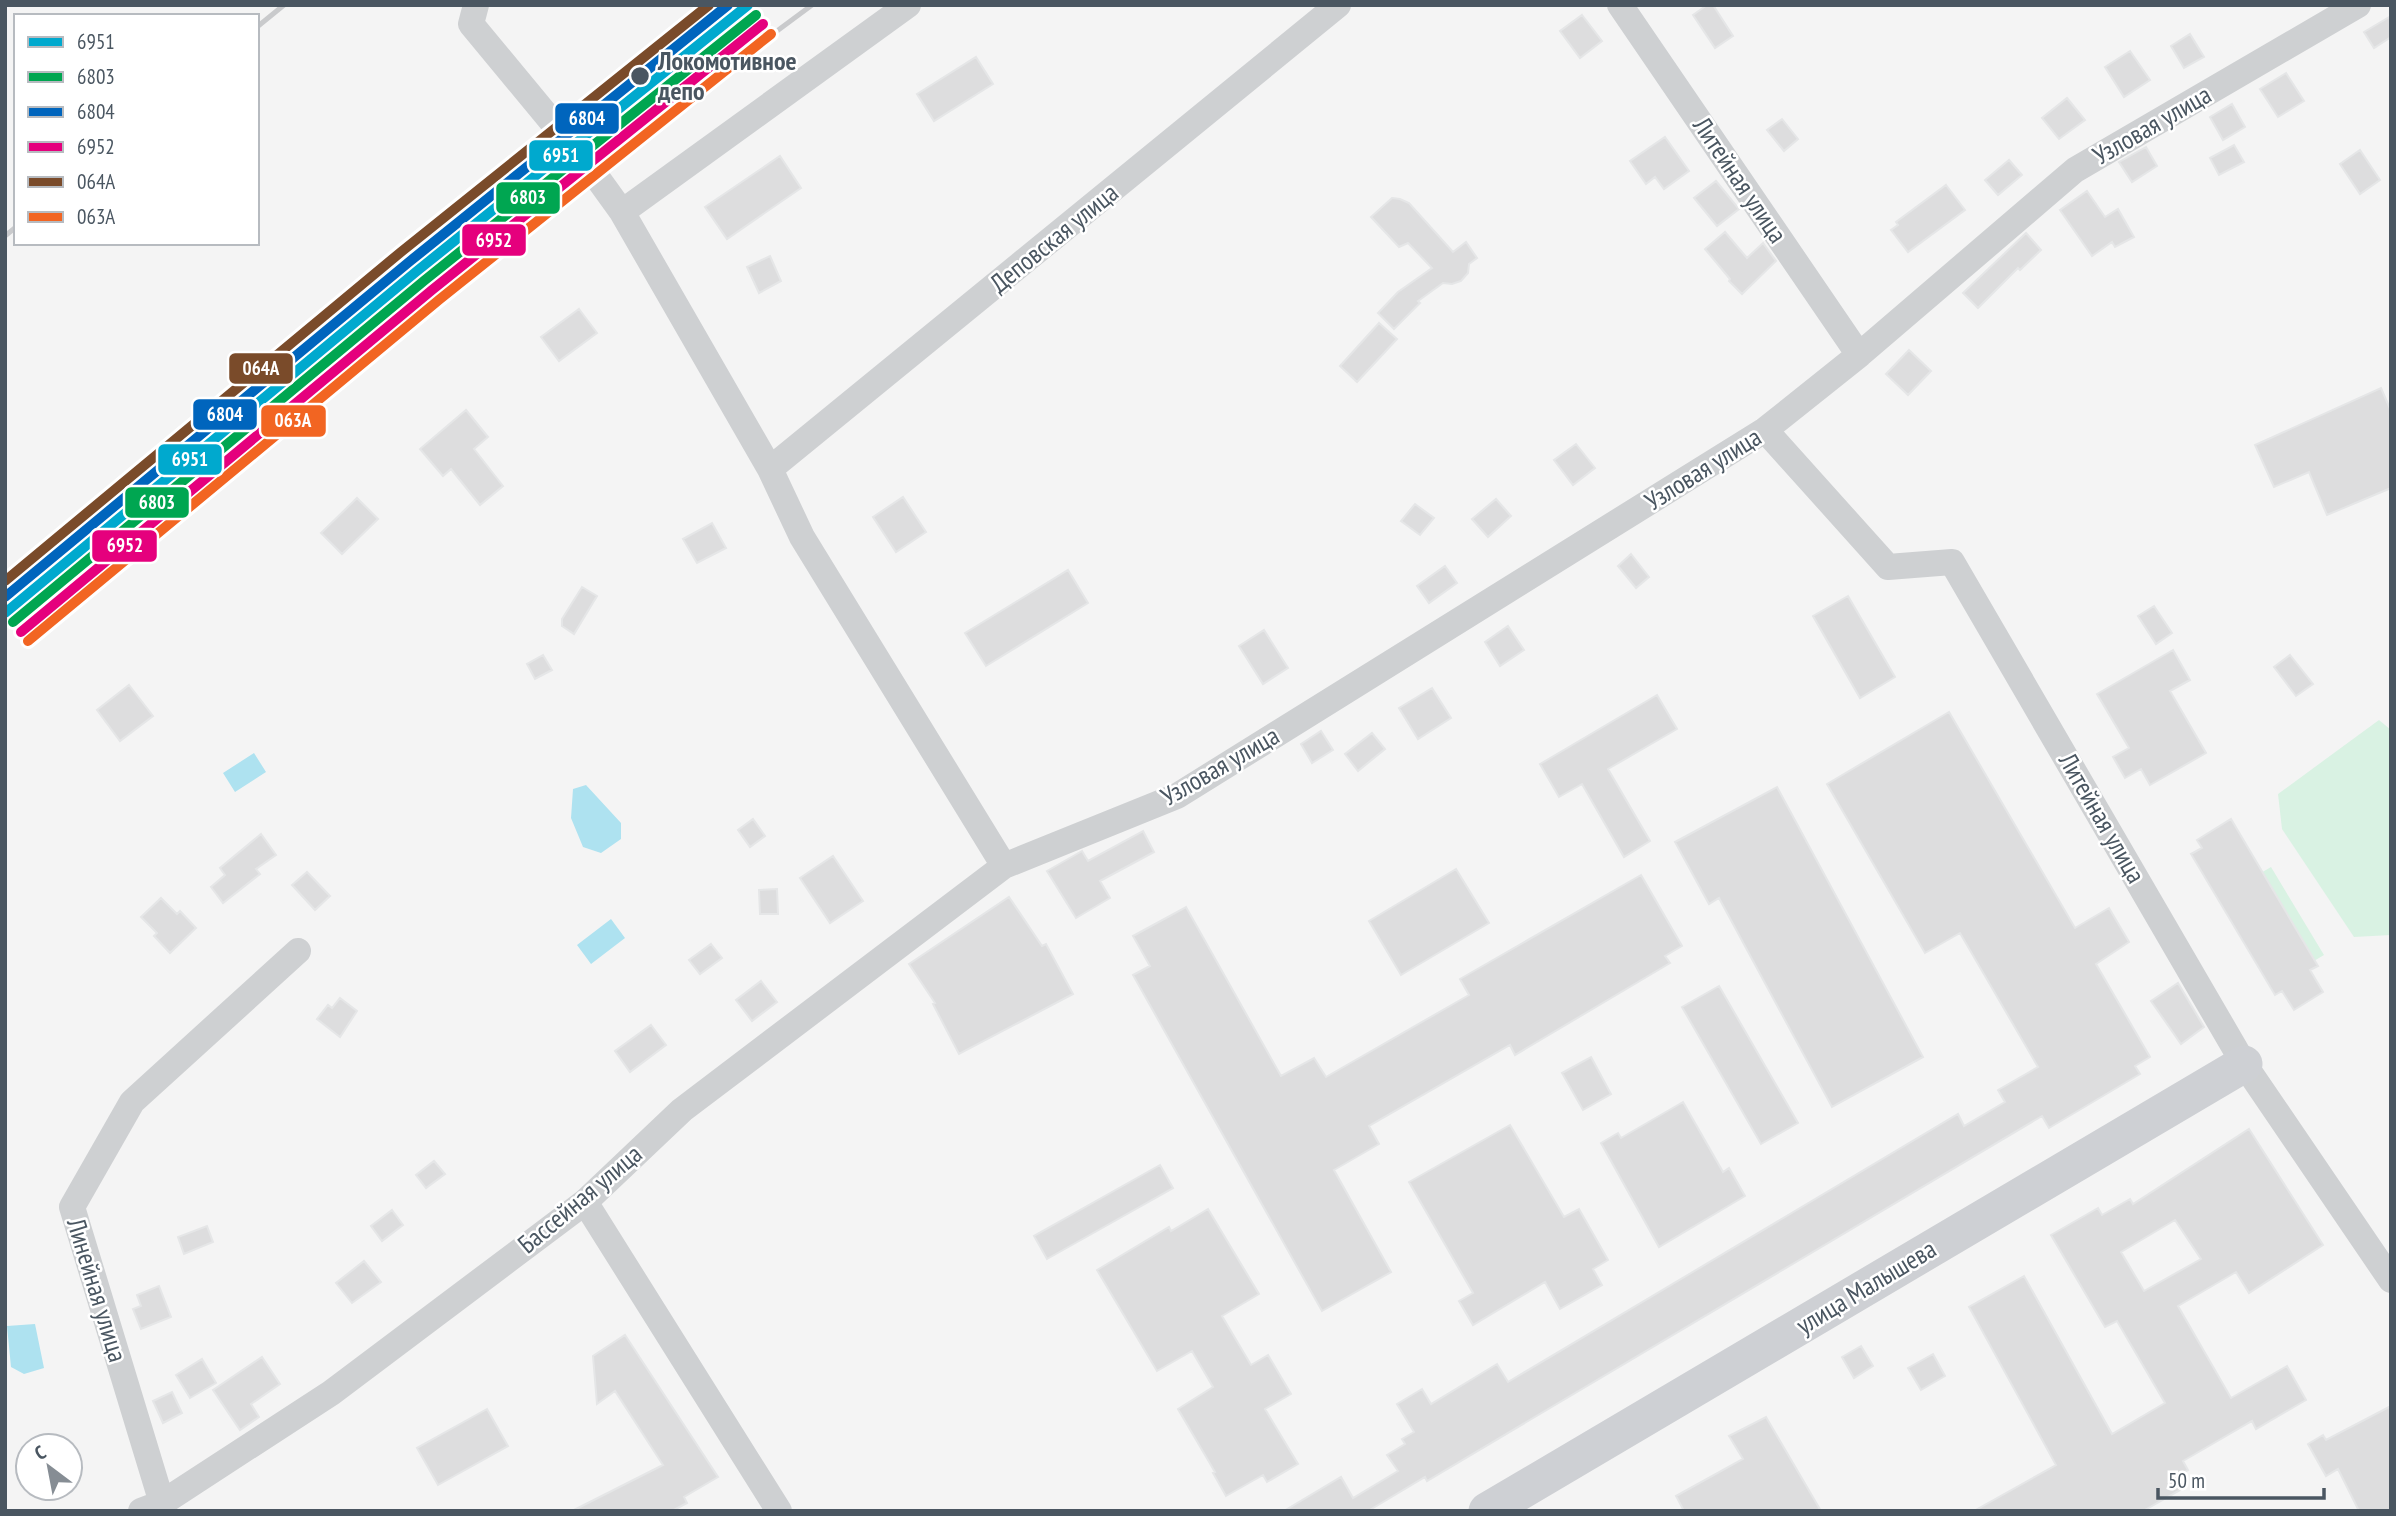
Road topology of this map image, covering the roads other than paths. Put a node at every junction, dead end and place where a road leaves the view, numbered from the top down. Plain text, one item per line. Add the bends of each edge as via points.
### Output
1 (475, 5) edge
2 (908, 5) edge
3 (1338, 5) edge
4 (1620, 5) edge
5 (2358, 5) edge
6 (622, 212) junction
7 (1860, 355) junction
8 (1765, 430) junction
9 (770, 469) junction
10 (1004, 866) junction
11 (298, 951) dead end
12 (2244, 1064) junction
13 (585, 1202) junction
14 (2391, 1280) edge
15 (152, 1507) edge
16 (779, 1511) edge
17 (1487, 1511) edge

1 - 6 street via 471,24
2 - 6 street
3 - 9 street, Деповская улица
4 - 7 street, Литейная улица
5 - 7 street, Узловая улица via 2075,170
6 - 9 street
7 - 8 street, Узловая улица
8 - 10 street, Узловая улица via 1177,796
8 - 12 street, Литейная улица via 1888,567 1952,562
9 - 10 street via 802,537
10 - 13 street, Бассейная улица via 682,1110
11 - 15 street, Линейная улица via 132,1102 72,1207
12 - 14 street, Литейная улица
12 - 17 street, улица Малышева
13 - 15 street, Бассейная улица via 331,1393
13 - 16 street

